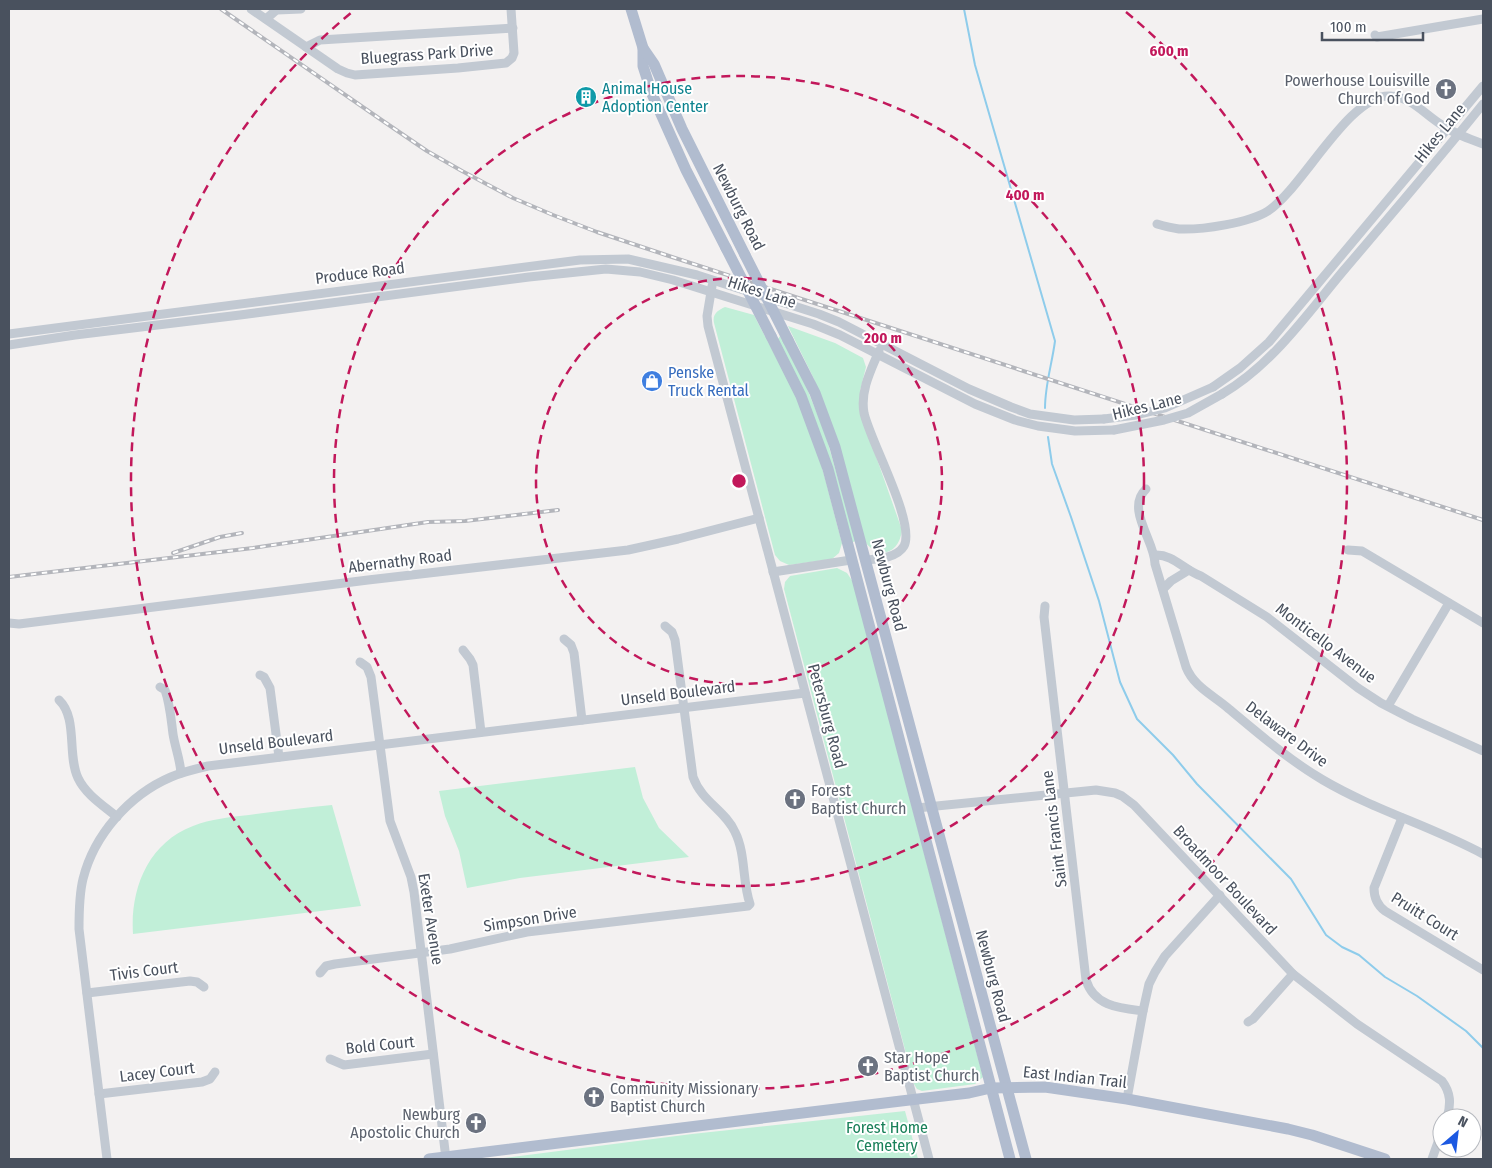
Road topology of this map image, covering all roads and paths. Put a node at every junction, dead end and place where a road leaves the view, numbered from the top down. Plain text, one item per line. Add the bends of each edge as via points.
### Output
1 (251, 9) edge
2 (301, 9) edge
3 (511, 9) edge
4 (631, 9) edge
5 (266, 19) junction
6 (1483, 19) edge
7 (513, 28) junction
8 (1375, 36) dead end
9 (306, 47) junction
10 (643, 48) junction
11 (1483, 86) edge
12 (1483, 104) edge
13 (1448, 129) junction
14 (1459, 135) junction
15 (1483, 144) edge
16 (1157, 224) dead end
17 (714, 281) junction
18 (710, 291) junction
19 (9, 334) edge
20 (882, 344) junction
21 (9, 345) edge
22 (878, 354) junction
23 (1146, 489) dead end
24 (759, 518) junction
25 (1348, 550) dead end
26 (1155, 555) junction
27 (851, 560) junction
28 (866, 560) junction
29 (1188, 570) junction
30 (773, 572) junction
31 (1163, 589) junction
32 (1449, 603) junction
33 (1045, 606) dead end
34 (9, 623) edge
35 (1483, 623) edge
36 (665, 626) dead end
37 (564, 639) dead end
38 (463, 650) dead end
39 (360, 662) dead end
40 (260, 675) dead end
41 (160, 688) dead end
42 (805, 693) junction
43 (59, 700) dead end
44 (1388, 706) junction
45 (683, 708) junction
46 (582, 720) junction
47 (481, 732) junction
48 (380, 745) junction
49 (1483, 751) edge
50 (278, 757) junction
51 (181, 773) junction
52 (1064, 794) junction
53 (930, 806) junction
54 (918, 808) junction
55 (117, 817) junction
56 (1402, 818) junction
57 (1483, 854) edge
58 (1220, 895) junction
59 (421, 953) junction
60 (1483, 970) edge
61 (320, 973) dead end
62 (1293, 974) junction
63 (204, 987) dead end
64 (87, 993) junction
65 (1143, 1011) junction
66 (1248, 1022) dead end
67 (434, 1054) junction
68 (330, 1059) dead end
69 (214, 1072) dead end
70 (1007, 1087) junction
71 (991, 1088) junction
72 (99, 1094) junction
73 (1127, 1099) junction
74 (913, 1100) junction
75 (1449, 1108) edge
76 (446, 1158) edge
77 (107, 1159) edge
78 (429, 1159) edge
79 (928, 1159) edge
80 (1010, 1159) edge
81 (1026, 1159) edge
82 (1385, 1159) edge

1 - 5 street, Bluegrass Park Drive
2 - 5 street via 277,10
3 - 7 street, Bluegrass Park Drive
4 - 10 main road, Newburg Road
5 - 9 street, Bluegrass Park Drive
6 - 8 street
7 - 9 street via 320,40
7 - 9 street, Bluegrass Park Drive via 514,53 504,64 350,74
10 - 27 main road, Newburg Road, bridge via 643,66 668,132 801,396 828,468
10 - 28 main road, Newburg Road, bridge via 654,64 682,128 815,393 835,447
11 - 13 street, Hikes Lane
12 - 14 street, Hikes Lane
13 - 14 street
13 - 16 street via 1404,98 1374,99 1358,109 1285,197 1267,212 1208,228 1181,229
13 - 20 street, Hikes Lane, bridge via 1269,342 1213,387 1165,408 1104,419 1074,420 1030,414 969,389
14 - 15 street
14 - 22 street, Hikes Lane, bridge via 1280,347 1246,378 1188,413 1114,430 1038,426 975,404
17 - 18 street, Petersburg Road
17 - 19 street, Produce Road via 628,259 580,260
17 - 20 street, Hikes Lane via 819,314
18 - 21 street, Produce Road via 640,272 588,270
18 - 22 street, Hikes Lane via 813,324
18 - 24 street, Petersburg Road via 708,326
20 - 22 street
22 - 28 street via 864,390 864,414 902,513 906,540 897,553
23 - 26 street, Delaware Drive via 1139,497 1138,505
24 - 30 street, Petersburg Road
24 - 34 street, Abernathy Road via 628,550
25 - 32 street via 1362,551
26 - 29 street, Monticello Avenue via 1164,554
26 - 31 street, Delaware Drive via 1154,564
27 - 30 street
27 - 54 main road, Newburg Road
28 - 53 main road, Newburg Road
29 - 31 street
29 - 44 street, Monticello Avenue via 1267,617 1358,688
30 - 42 street, Petersburg Road
31 - 56 street, Delaware Drive via 1186,667 1197,685 1295,763 1324,781
32 - 35 street
32 - 44 street
33 - 52 street, Saint Francis Lane
36 - 45 street via 675,640
37 - 46 street via 574,653
38 - 47 street via 473,665
39 - 48 street, Exeter Avenue via 367,667 371,677
40 - 50 street via 270,688
41 - 51 street via 165,690 169,701
42 - 45 street, Unseld Boulevard
42 - 74 street, Petersburg Road
43 - 55 street via 68,715 78,778 87,791
44 - 49 street, Monticello Avenue
45 - 46 street, Unseld Boulevard
45 - 59 street, Simpson Drive via 693,778 703,796 736,834 748,906 527,932
46 - 47 street, Unseld Boulevard
47 - 48 street, Unseld Boulevard
48 - 50 street, Unseld Boulevard
48 - 59 street, Exeter Avenue via 390,821 411,877
50 - 51 street, Unseld Boulevard via 208,766
51 - 55 street, Unseld Boulevard via 132,801
52 - 53 street, Broadmoor Boulevard
52 - 58 street, Broadmoor Boulevard via 1096,790 1122,796
52 - 65 street, Saint Francis Lane via 1088,985 1105,1004
53 - 54 street, Broadmoor Boulevard
53 - 70 main road, Newburg Road
54 - 71 main road, Newburg Road
55 - 64 street, Unseld Boulevard via 93,853 80,897 79,928
56 - 57 street, Delaware Drive
56 - 60 street, Pruitt Court via 1374,888 1378,904
58 - 62 street, Broadmoor Boulevard
58 - 65 street via 1160,963
59 - 61 street, Simpson Drive via 335,964 326,966
59 - 67 street, Exeter Avenue
62 - 66 street
62 - 75 street, Broadmoor Boulevard via 1357,1024 1442,1081 1450,1097
63 - 64 street, Tivis Court via 190,981
64 - 72 street, Unseld Boulevard
65 - 73 street
67 - 68 street, Bold Court via 344,1065
67 - 76 street, Exeter Avenue
69 - 72 street, Lacey Court via 210,1079 202,1082
70 - 71 main road, East Indian Trail
70 - 73 main road, East Indian Trail via 1045,1087
70 - 81 main road, Newburg Road
71 - 74 main road, East Indian Trail
71 - 80 main road, Newburg Road
72 - 77 street, Unseld Boulevard
73 - 82 main road, East Indian Trail via 1304,1133
74 - 76 main road, East Indian Trail
74 - 79 street, Petersburg Road
76 - 78 main road, East Indian Trail

